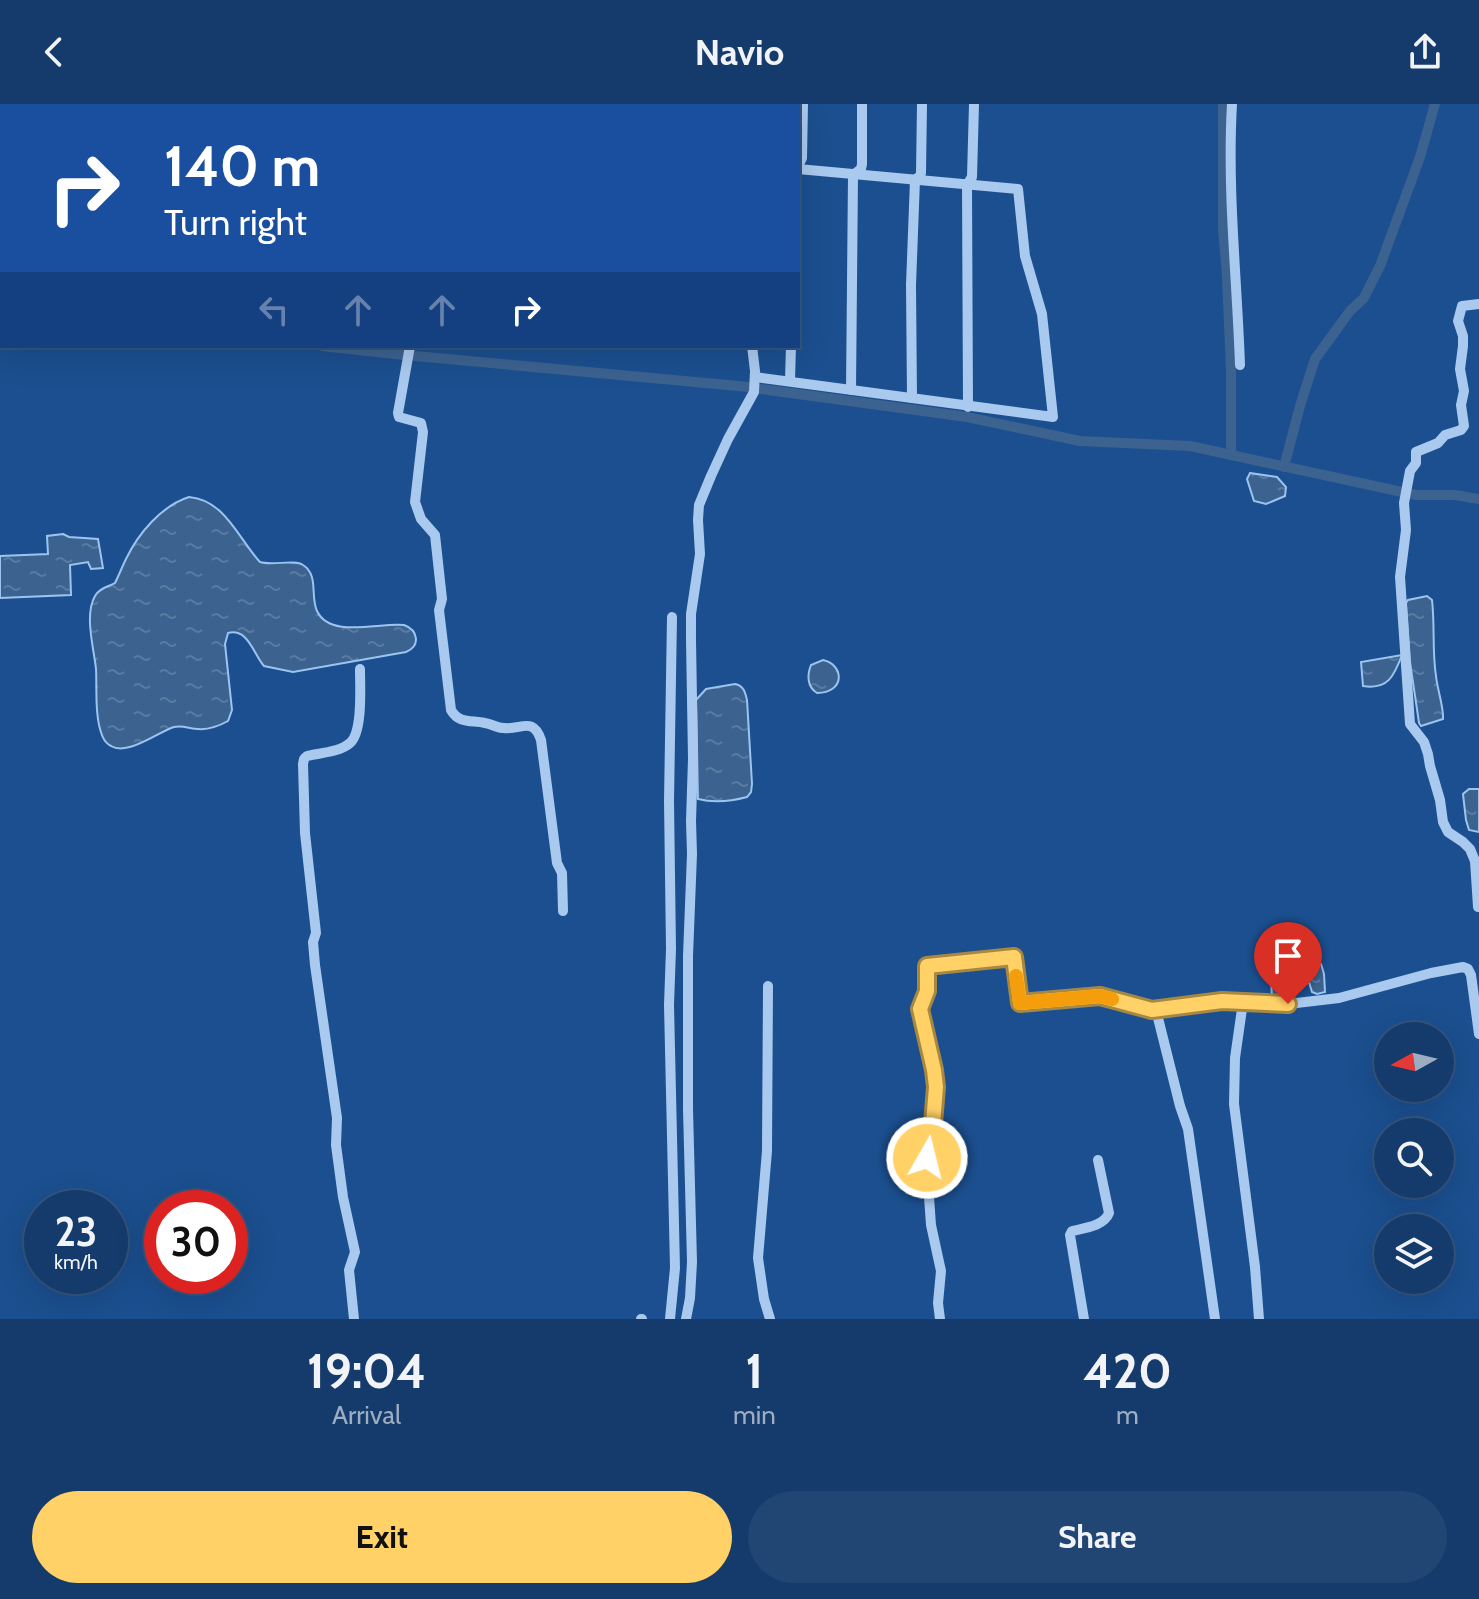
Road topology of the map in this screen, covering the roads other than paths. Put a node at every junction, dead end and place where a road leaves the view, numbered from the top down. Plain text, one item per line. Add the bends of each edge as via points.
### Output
1 (803, 104) edge
2 (862, 104) edge
3 (922, 104) edge
4 (974, 104) edge
5 (1232, 104) edge
6 (800, 163) edge
7 (800, 168) edge
8 (853, 175) junction
9 (915, 180) junction
10 (967, 185) junction
11 (1479, 304) edge
12 (410, 348) edge
13 (752, 348) edge
14 (791, 348) edge
15 (1240, 365) dead end
16 (755, 377) junction
17 (790, 380) junction
18 (851, 390) junction
19 (912, 398) junction
20 (968, 407) junction
21 (672, 617) dead end
22 (360, 669) dead end
23 (1478, 907) edge
24 (563, 911) dead end
25 (768, 986) dead end
26 (1243, 1002) junction
27 (1156, 1010) junction
28 (1479, 1034) edge
29 (1098, 1160) dead end
30 (354, 1319) edge
31 (670, 1319) edge
32 (686, 1319) edge
33 (770, 1319) edge
34 (940, 1319) edge
35 (1084, 1319) edge
36 (1215, 1319) edge
37 (1259, 1319) edge

1 - 6 street
2 - 8 street via 862,164
3 - 9 street via 921,173
4 - 10 street via 972,177
5 - 15 street
7 - 8 street
8 - 9 street
8 - 18 street
9 - 10 street
9 - 19 street
10 - 20 street
10 - 20 street via 1018,189 1025,256 1042,314 1053,417
11 - 23 street via 1462,306 1458,321 1463,336 1464,426 1416,452 1410,471 1400,577 1410,724 1424,742 1443,822 1475,861
12 - 24 street via 398,413 422,426 415,502 435,535 451,710 463,721 538,730 562,873
13 - 16 street
14 - 17 street
16 - 17 street
16 - 32 street via 750,402 703,494 691,614 692,1262
17 - 18 street
18 - 19 street
19 - 20 street
21 - 31 street via 669,1005 675,1268
22 - 30 street via 354,737 341,748 307,756 303,764 315,965 343,1197 355,1252 349,1270
25 - 33 street via 767,1151 758,1258
26 - 27 street
26 - 28 street via 1324,1000 1463,967 1471,975
26 - 37 street via 1234,1104
27 - 34 street via 1100,996 1020,1003 1014,957 927,963 927,991 920,1009 936,1087 927,1169 941,1271
27 - 36 street via 1188,1129
29 - 35 street via 1107,1219 1070,1235

